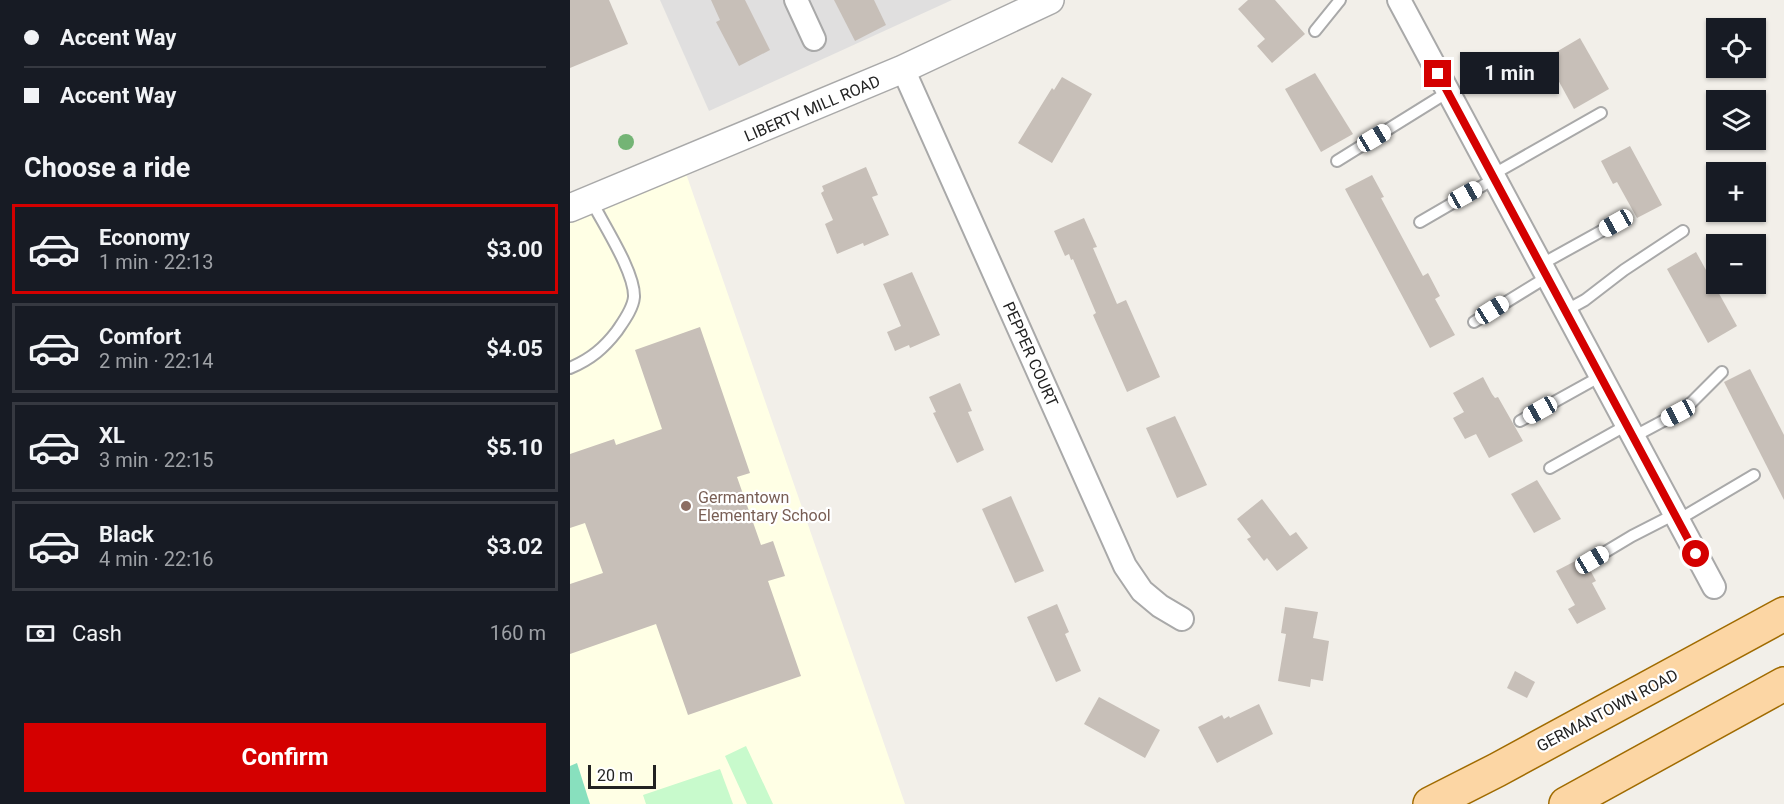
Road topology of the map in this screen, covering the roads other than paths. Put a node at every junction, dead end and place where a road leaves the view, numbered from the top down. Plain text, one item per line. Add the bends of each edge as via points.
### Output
1 (796, 0) edge
2 (1050, 0) edge
3 (1340, 0) edge
4 (1399, 0) edge
5 (1315, 31) dead end
6 (814, 39) dead end
7 (903, 69) junction
8 (1448, 92) junction
9 (1601, 113) dead end
10 (1337, 161) dead end
11 (1493, 177) junction
12 (580, 204) edge
13 (1420, 222) dead end
14 (1616, 223) dead end
15 (1683, 231) dead end
16 (1544, 271) junction
17 (1565, 311) junction
18 (1474, 322) dead end
19 (570, 368) edge
20 (1722, 372) dead end
21 (1600, 376) junction
22 (1520, 421) dead end
23 (1630, 431) junction
24 (1550, 468) dead end
25 (1754, 475) dead end
26 (1676, 517) junction
27 (1592, 560) dead end
28 (1714, 587) dead end
29 (1784, 614) edge
30 (1182, 619) dead end
31 (1784, 684) edge
32 (1430, 804) edge
33 (1566, 804) edge

1 - 6 street
2 - 7 street, LIBERTY MILL ROAD
3 - 5 lane
4 - 8 street
7 - 12 street, LIBERTY MILL ROAD
7 - 30 street, PEPPER COURT via 1125,566 1142,591
8 - 10 lane
8 - 11 street
9 - 11 lane
11 - 13 lane
11 - 16 street
12 - 19 lane via 633,280 634,300 604,348
14 - 16 lane
15 - 17 lane
16 - 17 street
16 - 18 lane
17 - 21 street
20 - 23 lane via 1678,413
21 - 22 lane
21 - 23 street
23 - 24 lane
23 - 26 street
25 - 26 lane
26 - 27 lane via 1632,536
26 - 28 street
29 - 32 main road, GERMANTOWN ROAD
31 - 33 main road

